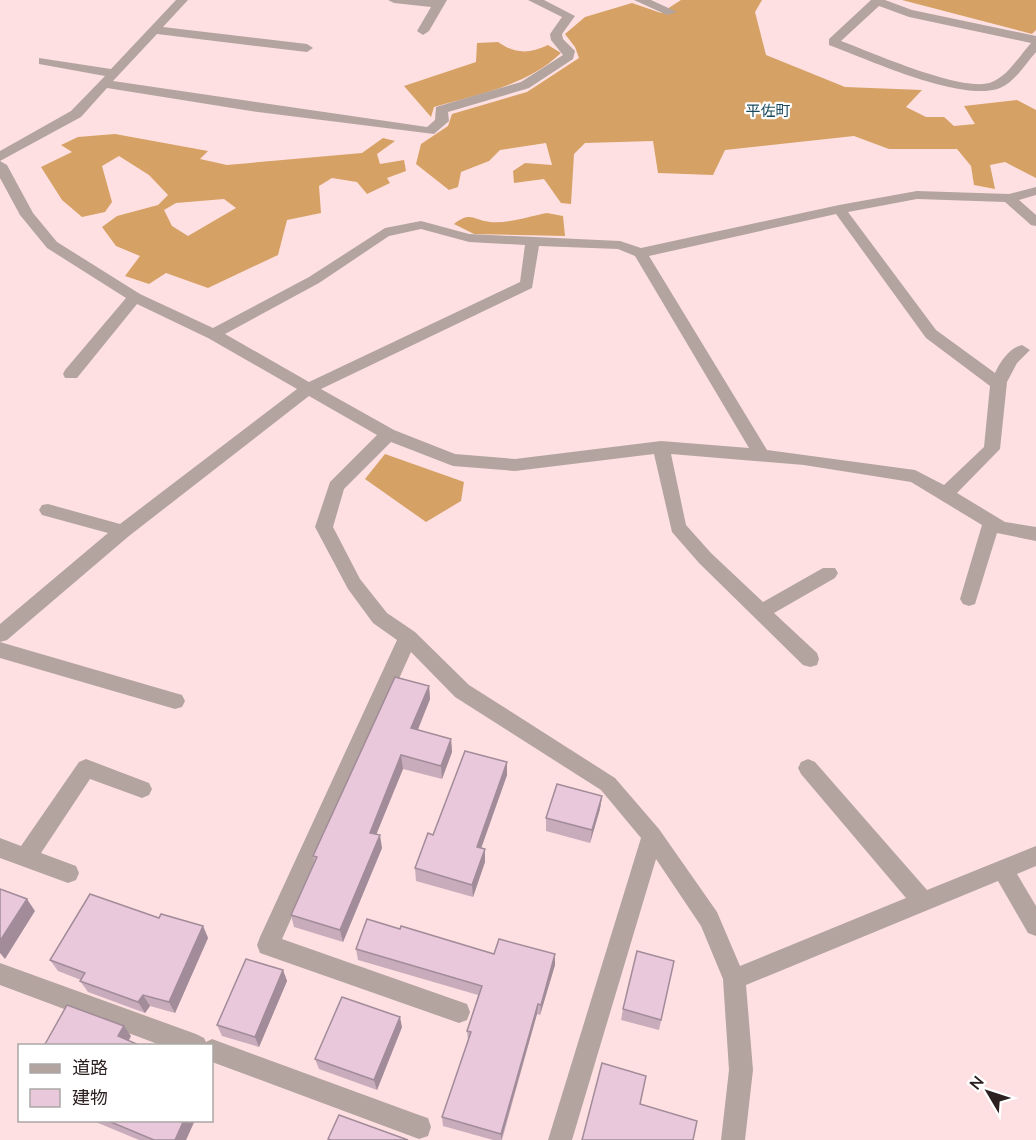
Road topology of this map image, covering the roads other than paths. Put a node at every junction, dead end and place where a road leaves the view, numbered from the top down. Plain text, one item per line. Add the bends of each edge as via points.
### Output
1 (183, 0) edge
2 (394, 0) edge
3 (534, 0) edge
4 (640, 0) edge
5 (875, 1) edge
6 (440, 2) edge
7 (670, 12) dead end
8 (155, 30) junction
9 (423, 31) dead end
10 (1036, 43) edge
11 (307, 48) dead end
12 (43, 62) dead end
13 (111, 79) junction
14 (0, 157) edge
15 (0, 165) edge
16 (1036, 190) edge
17 (1009, 198) junction
18 (839, 209) junction
19 (1036, 222) edge
20 (533, 240) junction
21 (640, 253) junction
22 (135, 297) junction
23 (213, 334) junction
24 (1022, 350) dead end
25 (71, 374) dead end
26 (996, 382) junction
27 (309, 388) junction
28 (388, 434) junction
29 (661, 447) junction
30 (762, 456) junction
31 (945, 494) junction
32 (48, 510) dead end
33 (991, 522) junction
34 (123, 531) junction
35 (1036, 534) edge
36 (829, 573) dead end
37 (969, 599) dead end
38 (761, 612) junction
39 (0, 635) edge
40 (408, 637) junction
41 (0, 650) edge
42 (810, 659) dead end
43 (175, 701) dead end
44 (808, 768) dead end
45 (142, 789) dead end
46 (652, 836) junction
47 (0, 848) edge
48 (1036, 856) edge
49 (26, 857) junction
50 (1003, 870) junction
51 (68, 873) dead end
52 (923, 902) junction
53 (1036, 926) edge
54 (0, 974) edge
55 (734, 979) junction
56 (459, 1012) dead end
57 (191, 1044) edge
58 (213, 1051) edge
59 (419, 1127) dead end
60 (560, 1140) edge
61 (733, 1140) edge

1 - 8 street
2 - 6 street
3 - 13 street via 569,16 556,34 569,56 525,85 441,110 442,121 429,131 252,107
4 - 7 street
5 - 10 street via 909,13
5 - 10 street via 833,42 946,83 983,88 997,85
6 - 9 street
8 - 11 street
8 - 13 street
12 - 13 street
13 - 14 street via 76,114
15 - 22 street via 27,215 52,244
16 - 17 street
17 - 18 street via 916,195
17 - 19 street
18 - 21 street
18 - 26 street via 931,334
20 - 21 street via 620,245
20 - 23 street via 469,238 421,225 385,232 314,280
20 - 27 street via 527,285
21 - 30 street
22 - 23 street
22 - 25 street
23 - 27 street
24 - 26 street via 1011,358
26 - 31 street via 992,449
27 - 28 street
27 - 34 street
28 - 29 street via 453,460 515,465
28 - 40 street via 336,486 324,527 354,584 380,618
29 - 30 street
29 - 38 street via 678,527
30 - 31 street via 915,476
31 - 33 street
32 - 34 street
33 - 35 street via 1001,528
33 - 37 street
34 - 39 street
36 - 38 street
38 - 42 street
40 - 46 street via 462,692 608,784
40 - 56 street via 268,945
41 - 43 street
44 - 52 street
45 - 49 street via 86,768
46 - 55 street via 709,919
46 - 60 street
47 - 49 street
48 - 50 street
49 - 51 street
50 - 52 street
50 - 53 street
52 - 55 street
54 - 57 street
55 - 61 street via 741,1070
58 - 59 street

